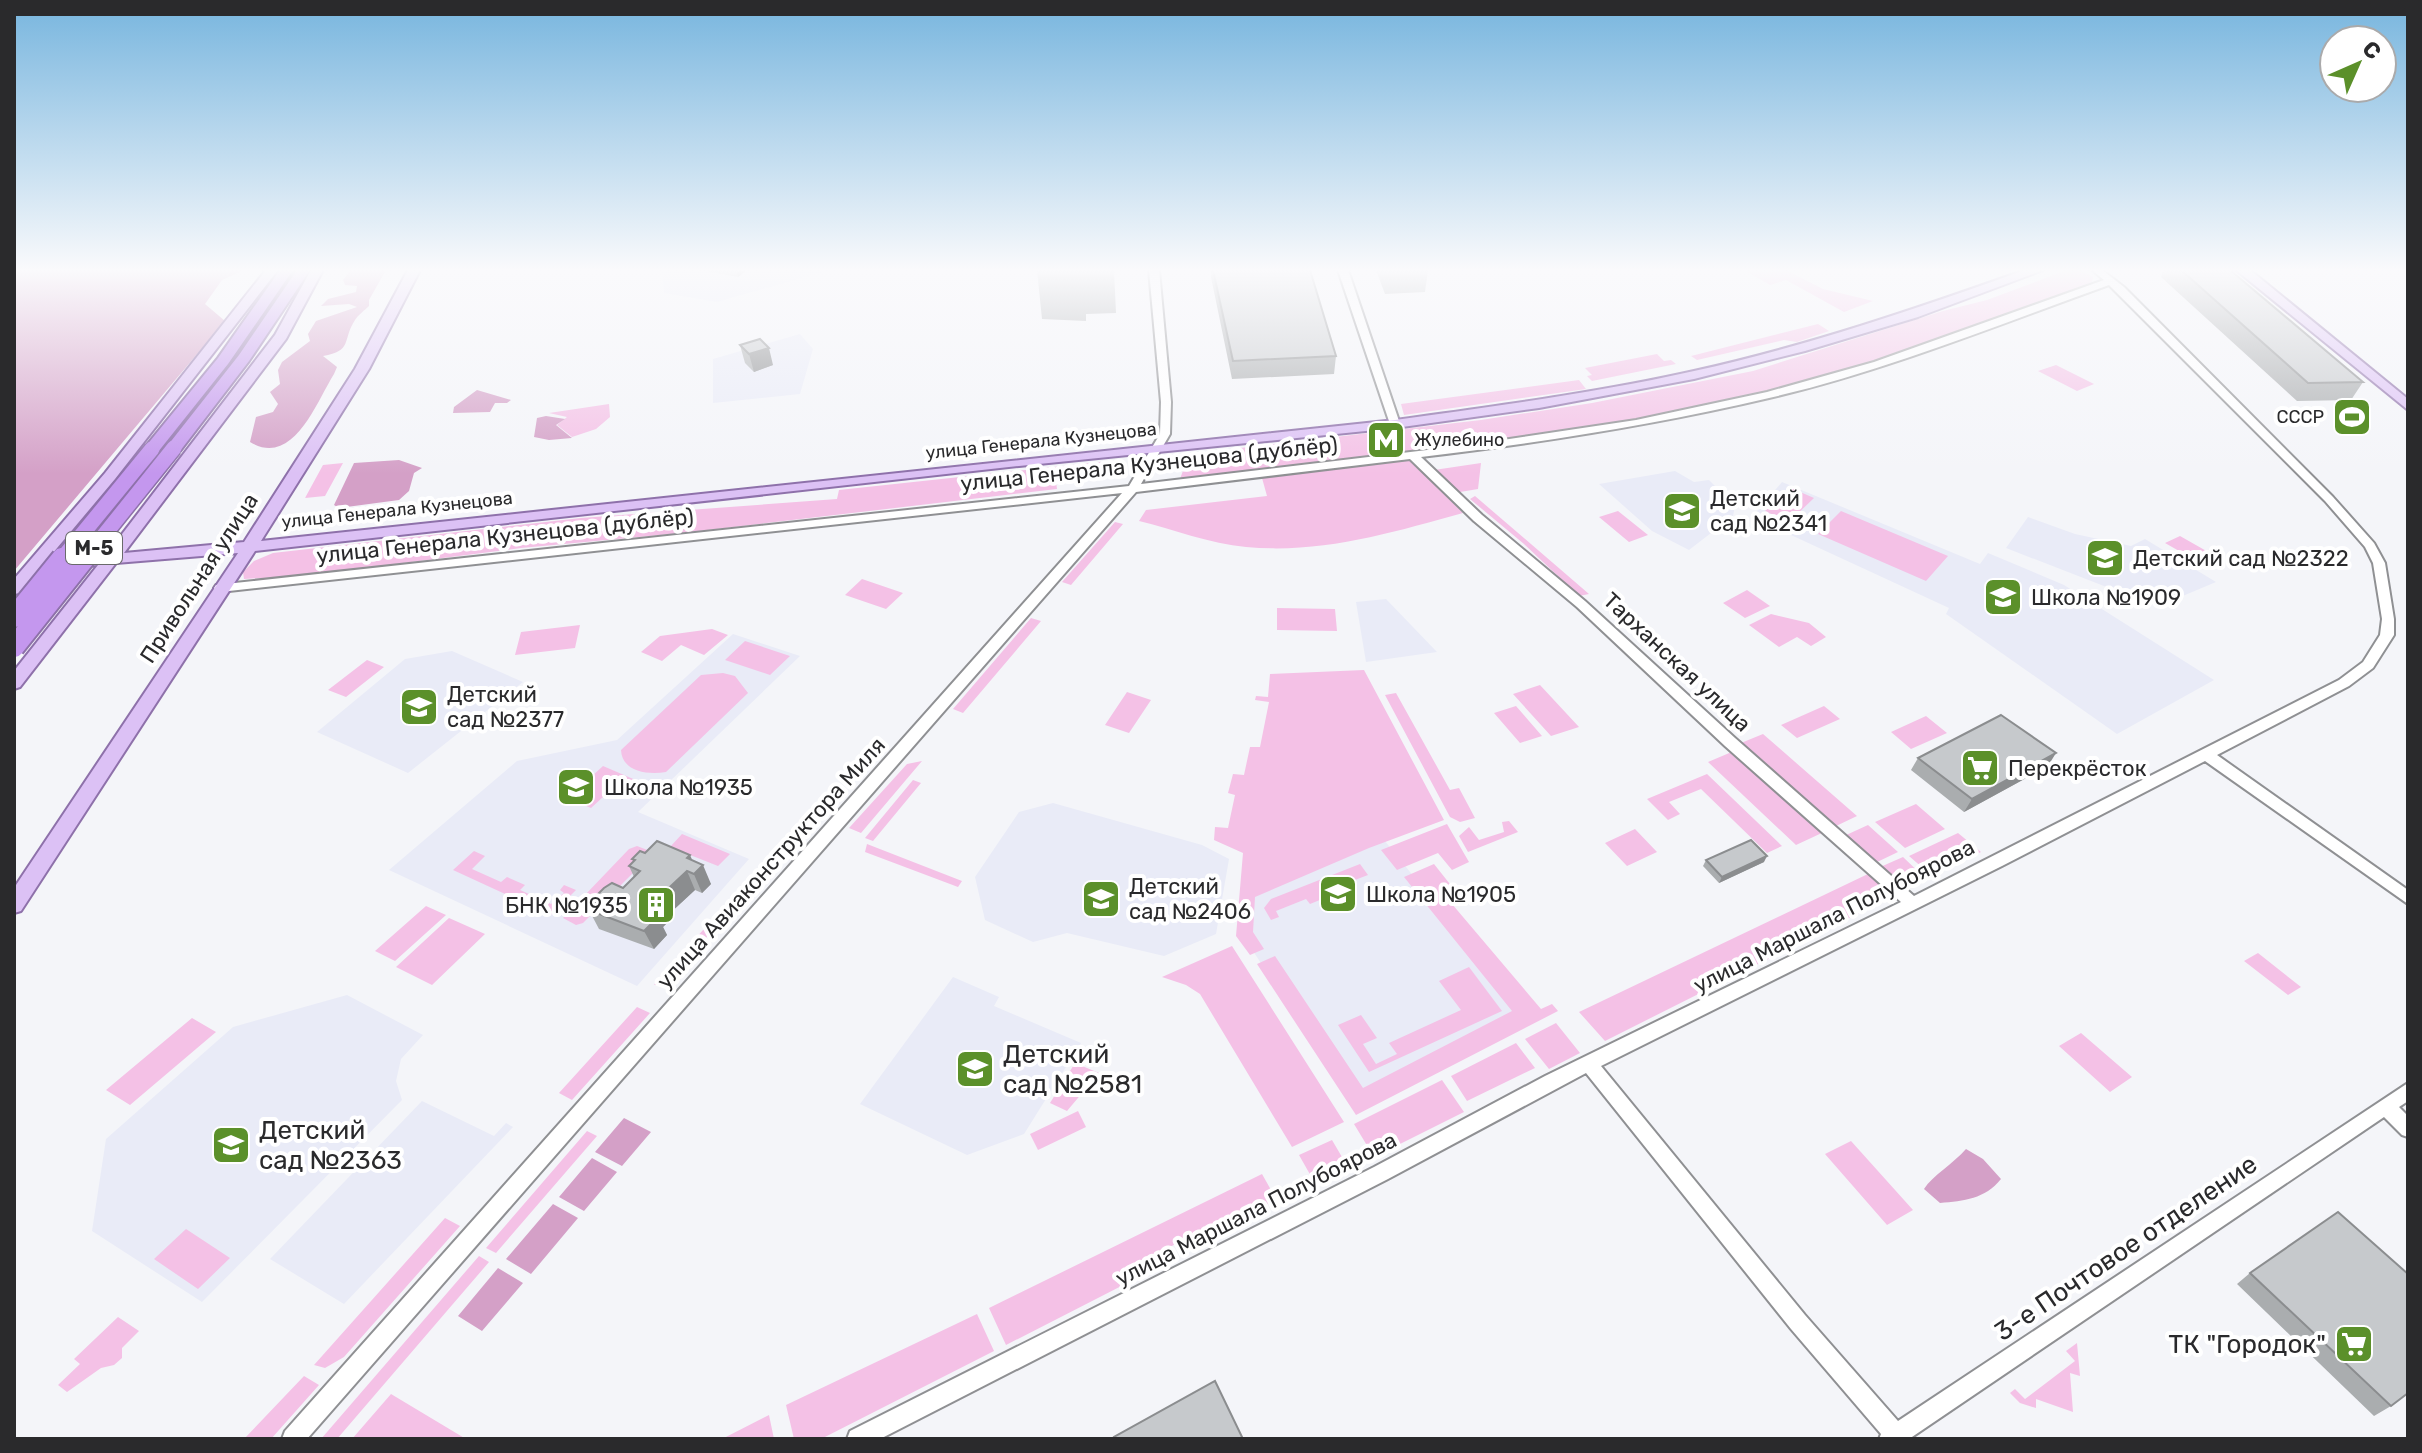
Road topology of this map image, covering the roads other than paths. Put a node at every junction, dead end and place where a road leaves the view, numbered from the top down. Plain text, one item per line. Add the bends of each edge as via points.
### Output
1 (219, 338) edge
2 (239, 338) edge
3 (258, 338) edge
4 (280, 338) edge
5 (378, 338) edge
6 (1160, 338) edge
7 (1366, 338) edge
8 (1831, 338) edge
9 (1944, 338) edge
10 (2166, 338) edge
11 (2325, 338) edge
12 (2408, 406) edge
13 (1395, 424) junction
14 (1158, 449) junction
15 (1411, 454) junction
16 (1133, 488) junction
17 (246, 547) junction
18 (113, 558) junction
19 (33, 566) junction
20 (220, 588) junction
21 (14, 589) edge
22 (14, 601) edge
23 (71, 611) junction
24 (14, 617) edge
25 (14, 647) edge
26 (14, 683) edge
27 (2206, 754) junction
28 (2408, 898) edge
29 (1912, 903) junction
30 (14, 905) edge
31 (1589, 1064) junction
32 (2408, 1091) edge
33 (2386, 1106) junction
34 (2408, 1129) edge
35 (1893, 1437) edge
36 (293, 1439) edge
37 (858, 1439) edge

1 - 19 main road
2 - 24 highway, М-5, bridge
3 - 25 highway, М-5, bridge
4 - 18 main road
5 - 17 main road, Привольная улица via 303,465
6 - 14 street, улица Авиаконструктора Миля via 1166,402 1165,434
7 - 13 street
8 - 13 main road, улица Генерала Кузнецова via 1737,365 1599,394
9 - 15 street, улица Генерала Кузнецова (дублёр) via 1893,359 1769,395 1636,423
10 - 27 street, улица Маршала Полубоярова via 2370,546 2379,563 2388,619 2387,635 2368,665 2340,685
11 - 12 main road
13 - 14 main road, улица Генерала Кузнецова
14 - 16 street, улица Авиаконструктора Миля
14 - 17 main road, улица Генерала Кузнецова
15 - 16 street, улица Генерала Кузнецова (дублёр)
15 - 29 street, Тарханская улица
16 - 20 street, улица Генерала Кузнецова (дублёр)
16 - 36 street, улица Авиаконструктора Миля
17 - 18 main road, улица Генерала Кузнецова
17 - 20 main road, Привольная улица
18 - 19 main road, улица Генерала Кузнецова
18 - 23 main road
19 - 21 main road
20 - 30 main road, Привольная улица
22 - 23 main road via 60,590 73,601
23 - 26 main road
27 - 28 street
27 - 29 street, улица Маршала Полубоярова
29 - 31 street, улица Маршала Полубоярова
31 - 35 street, 3-е Почтовое отделение
31 - 37 street, улица Маршала Полубоярова
32 - 33 street, 3-е Почтовое отделение
33 - 34 street
33 - 35 street, 3-е Почтовое отделение

